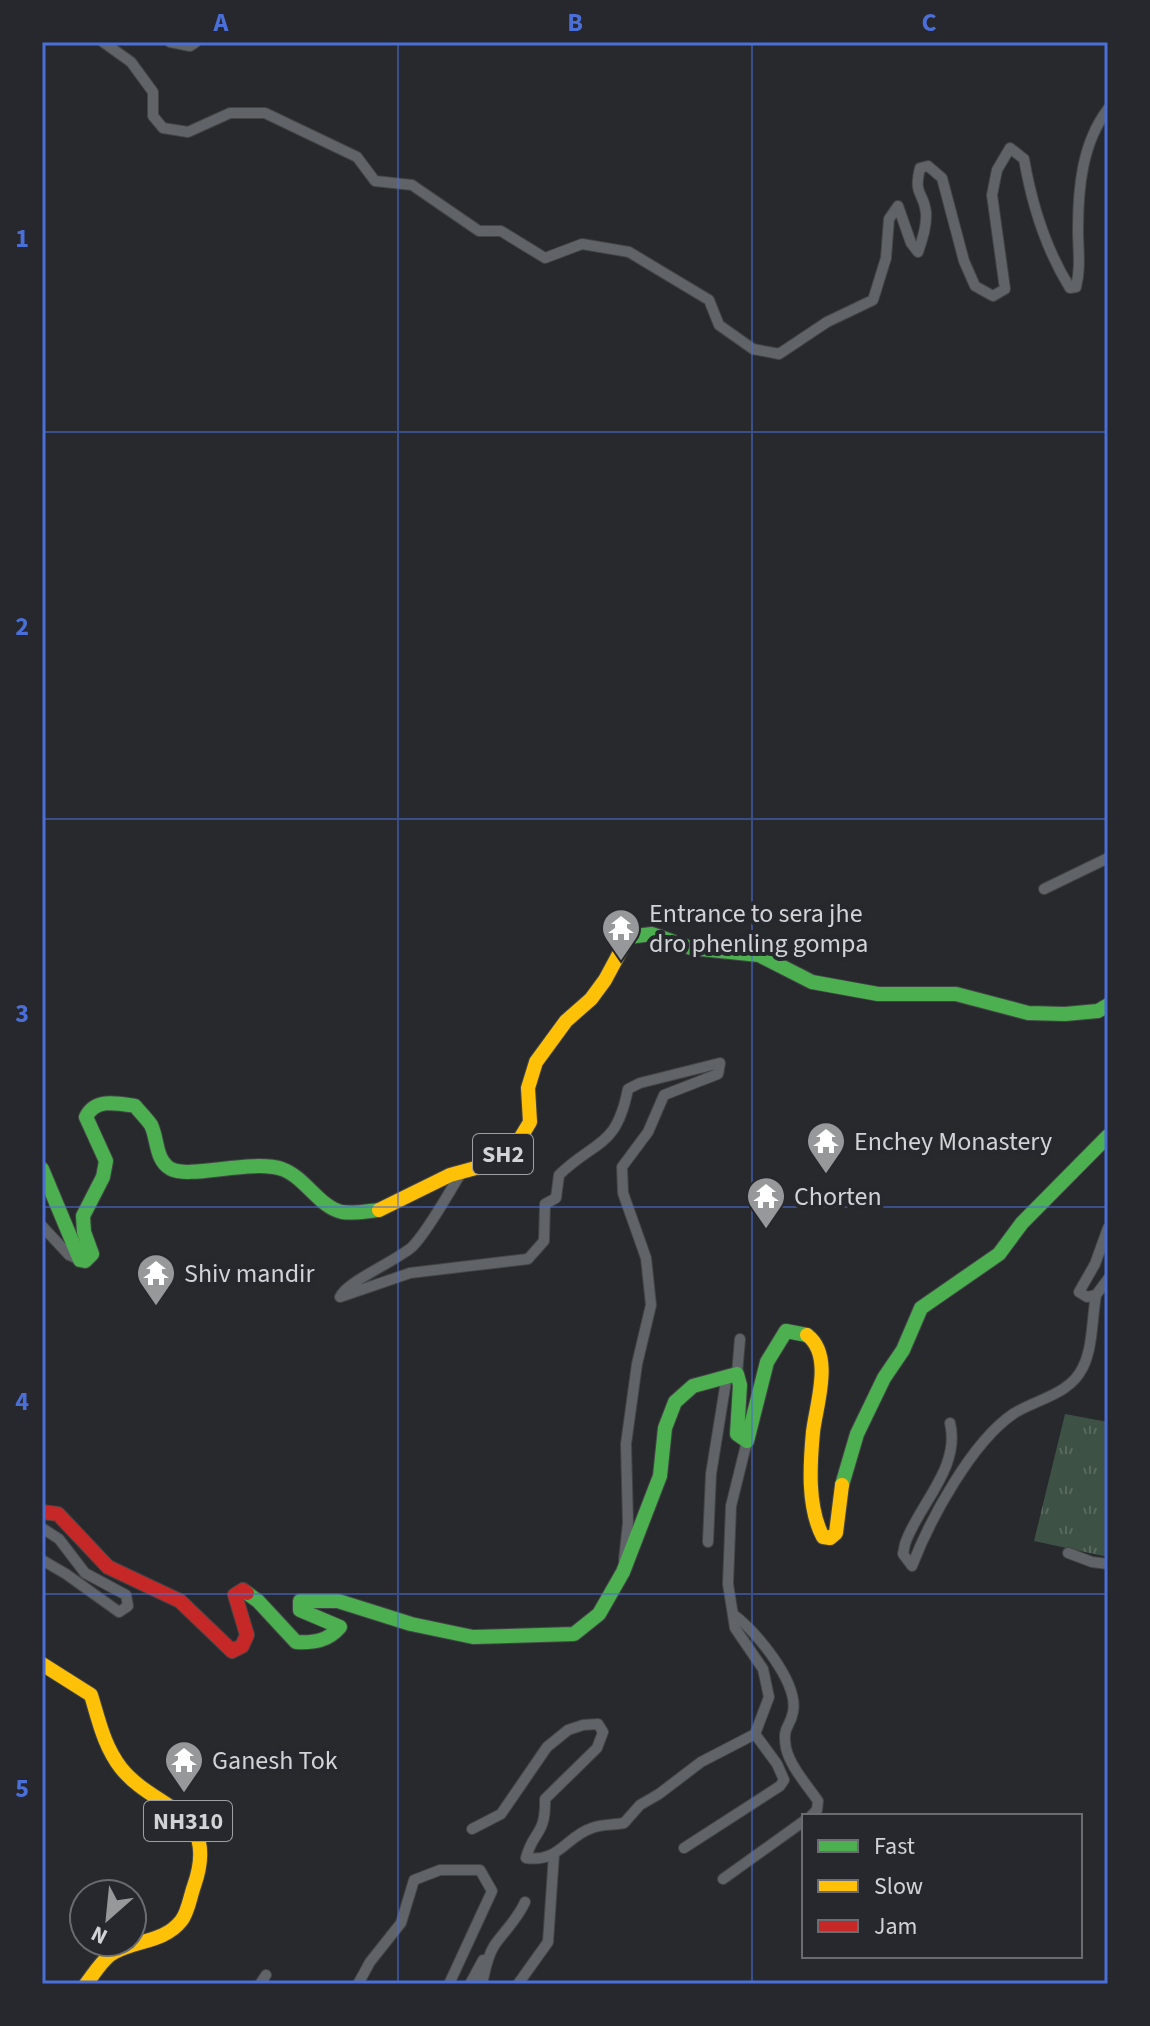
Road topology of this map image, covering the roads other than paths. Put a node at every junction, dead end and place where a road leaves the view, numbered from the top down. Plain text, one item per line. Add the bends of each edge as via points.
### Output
1 (103, 42) edge
2 (170, 42) edge
3 (196, 42) edge
4 (1108, 109) edge
5 (1108, 858) edge
6 (1044, 889) dead end
7 (1108, 1005) edge
8 (1108, 1136) edge
9 (42, 1169) edge
10 (462, 1172) junction
11 (42, 1226) edge
12 (1108, 1228) edge
13 (80, 1260) junction
14 (1108, 1279) edge
15 (1096, 1295) junction
16 (740, 1339) dead end
17 (732, 1374) junction
18 (950, 1423) dead end
19 (747, 1441) junction
20 (42, 1512) edge
21 (42, 1528) edge
22 (708, 1542) dead end
23 (1068, 1553) dead end
24 (42, 1560) edge
25 (1108, 1564) edge
26 (621, 1582) junction
27 (734, 1615) junction
28 (42, 1664) edge
29 (755, 1734) junction
30 (813, 1814) edge
31 (802, 1822) edge
32 (472, 1829) dead end
33 (684, 1848) dead end
34 (554, 1854) junction
35 (723, 1879) dead end
36 (525, 1902) dead end
37 (494, 1946) junction
38 (86, 1984) edge
39 (358, 1984) edge
40 (449, 1984) edge
41 (470, 1984) edge
42 (482, 1984) edge
43 (518, 1984) edge

1 - 4 street via 131,62 153,92 153,116 163,128 188,132 230,113 265,113 357,157 375,181 412,185 479,231 501,231 545,258 582,244 629,252 709,300 719,325 753,349 779,354 873,300 886,258 889,219 898,206 918,252 926,211 915,186 920,168 928,166 942,178 975,286 993,296 1005,289 992,195 997,170 1010,148 1024,159 1031,200 1053,261 1070,288 1076,287 1087,144
2 - 3 street
5 - 6 street
7 - 10 main road, SH2 via 1098,1011 1028,1013 956,994 878,994 812,982 759,955 691,948 652,934 628,937 605,980 536,1062 528,1088 530,1122 521,1137 494,1163
8 - 19 main road via 1022,1223 999,1254 921,1308 857,1434 836,1533 830,1538 818,1531 812,1436 820,1369 817,1345 802,1332 786,1331 776,1344
9 - 13 main road
10 - 13 main road, SH2 via 384,1210 341,1212 281,1169 245,1165 174,1171 159,1154 151,1126 135,1106 109,1102 85,1116 106,1162 82,1222 92,1254
10 - 26 street via 414,1245 349,1285 340,1297 410,1273 528,1259 544,1241 545,1204 556,1198 559,1175 613,1133 628,1089 720,1063 718,1074 664,1095 648,1132 622,1167 623,1193 646,1258 651,1305 626,1444 628,1523
11 - 13 street
12 - 15 street via 1079,1292
14 - 15 street
15 - 18 street via 1084,1367 1073,1382 1015,1413 983,1440 924,1535 912,1566 903,1554 905,1544 944,1468
16 - 17 street
17 - 19 main road via 740,1385 737,1434
17 - 22 street via 711,1474
17 - 26 main road via 685,1388 668,1411 661,1474
19 - 27 street via 731,1506 728,1584
20 - 26 main road via 58,1514 108,1567 180,1601 232,1651 247,1635 235,1595 243,1590 296,1642 316,1643 332,1638 340,1627 300,1610 300,1601 338,1601 473,1637 561,1635 586,1628
21 - 24 street via 59,1539 85,1573 126,1595 128,1606 119,1612
23 - 25 street
27 - 29 street via 735,1628 763,1669 769,1697
27 - 30 street via 747,1624 787,1678 793,1712 785,1727 786,1750 818,1801
28 - 38 main road, NH310 via 91,1695 107,1749 124,1772 185,1817 198,1842 199,1871 182,1920 164,1935 110,1955
29 - 33 street via 784,1780
29 - 34 street via 701,1762 640,1805 624,1823 592,1828
31 - 35 street
32 - 34 street via 501,1814 547,1747 568,1730 598,1724 603,1732 597,1748 545,1799 544,1827 526,1858
34 - 43 street via 548,1942
36 - 37 street
37 - 41 street
37 - 42 street
39 - 40 street via 401,1923 414,1880 440,1870 480,1870 492,1891

